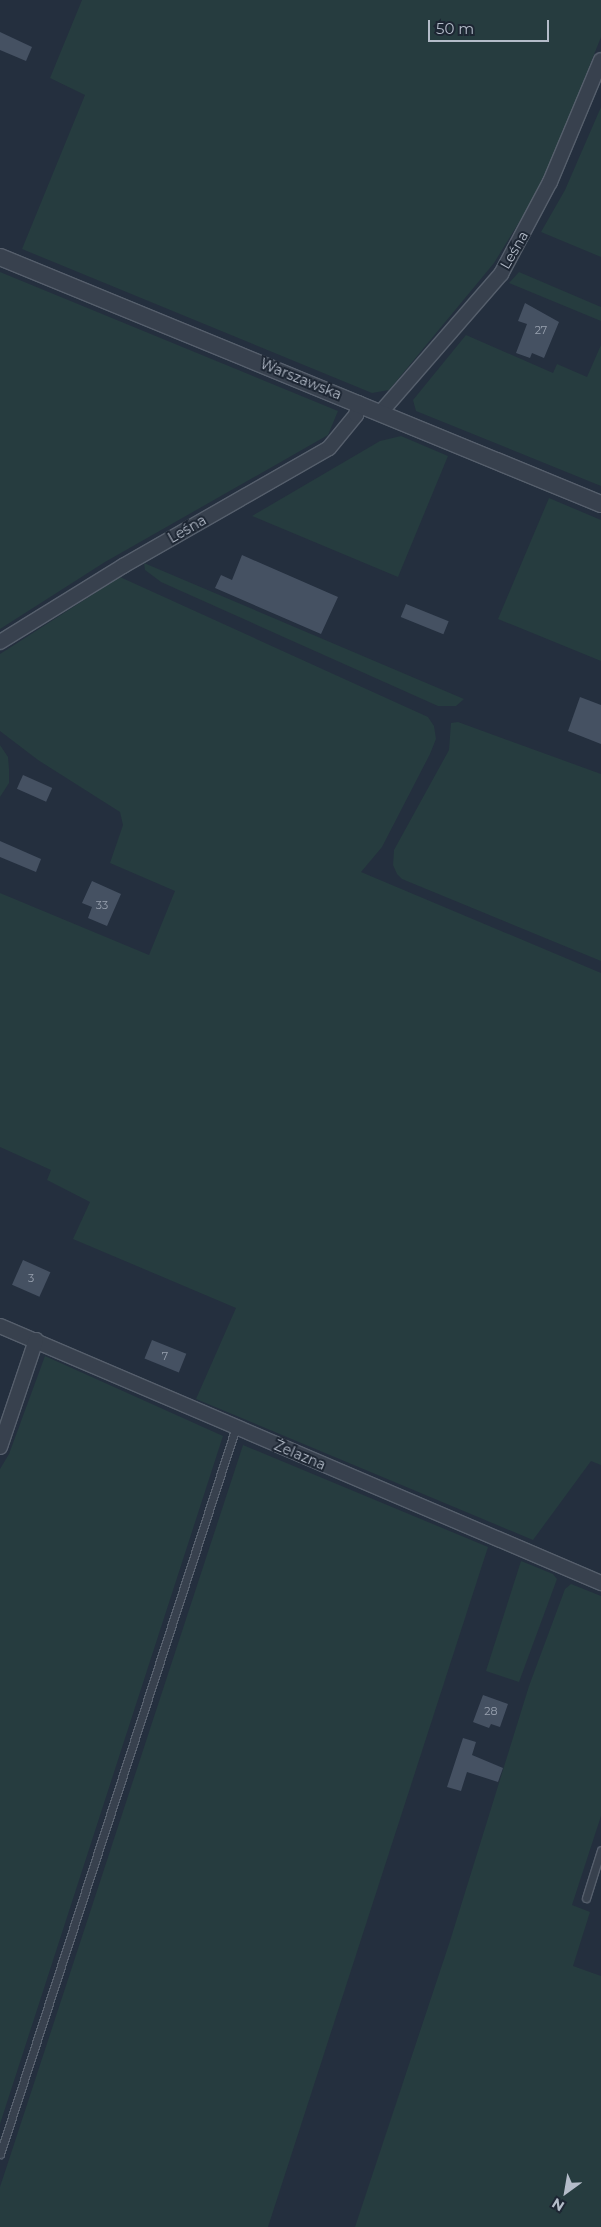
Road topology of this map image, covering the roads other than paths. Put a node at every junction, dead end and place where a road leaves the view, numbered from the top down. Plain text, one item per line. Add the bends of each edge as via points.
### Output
1 (601, 60) edge
2 (0, 256) edge
3 (360, 403) junction
4 (382, 412) junction
5 (601, 504) edge
6 (0, 642) edge
7 (0, 1326) edge
8 (36, 1340) junction
9 (236, 1427) junction
10 (0, 1448) edge
11 (601, 1583) edge
12 (601, 1850) edge
13 (586, 1898) dead end
14 (0, 2154) edge

1 - 4 street, Leśna via 550,182 501,274
2 - 3 street, Warszawska
3 - 4 street, Warszawska
3 - 6 street, Leśna via 356,414 329,448 123,566
4 - 5 street, Warszawska
7 - 8 street, Żelazna
8 - 9 street, Żelazna
8 - 10 street
9 - 11 street, Żelazna
9 - 14 lane
12 - 13 lane

